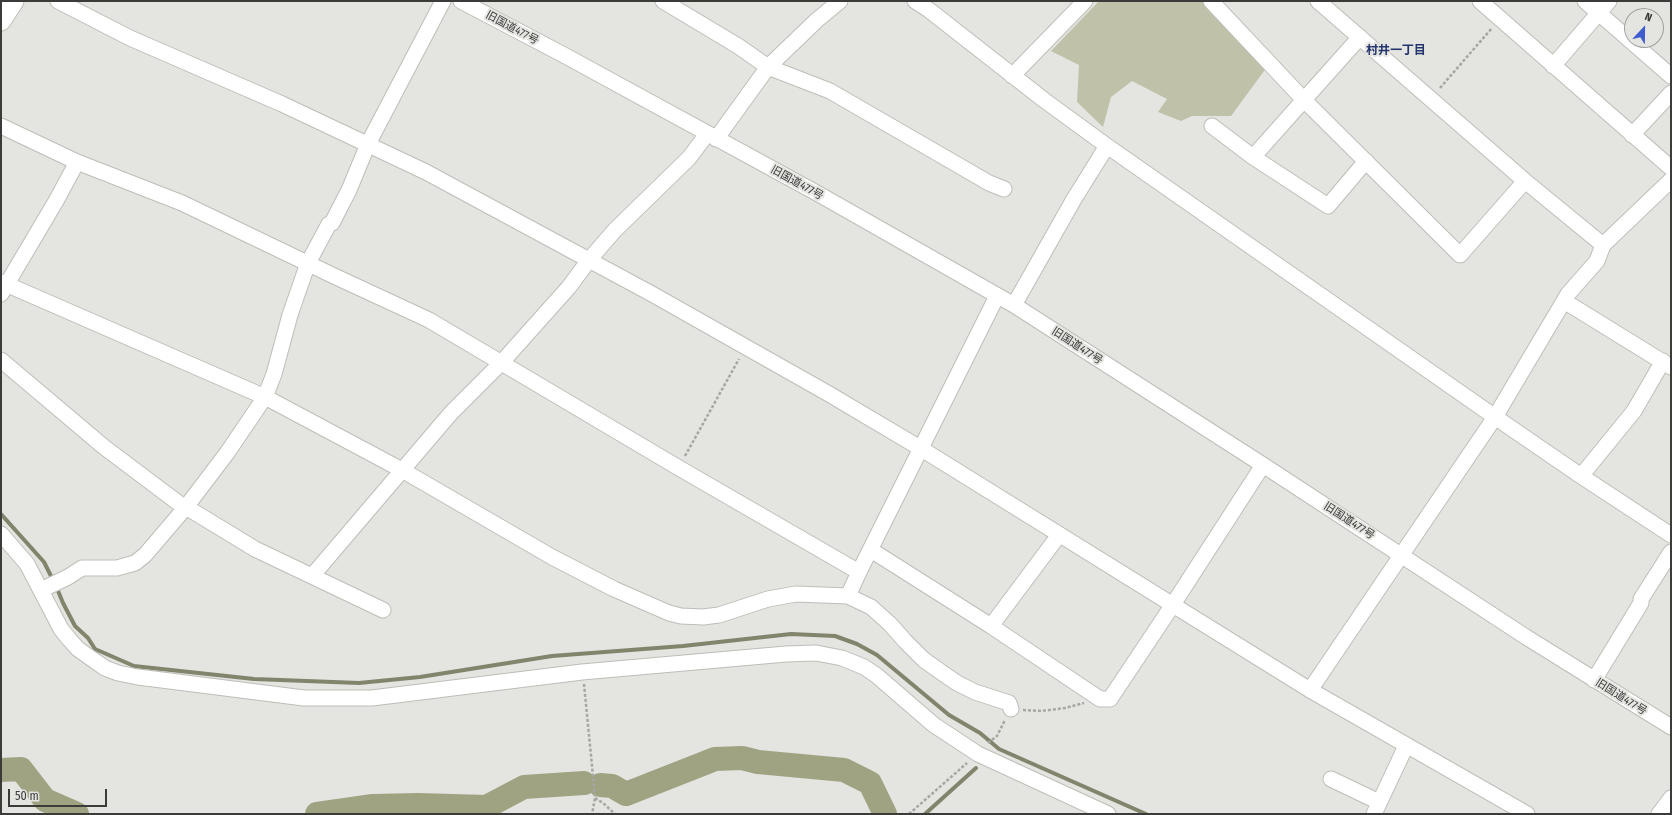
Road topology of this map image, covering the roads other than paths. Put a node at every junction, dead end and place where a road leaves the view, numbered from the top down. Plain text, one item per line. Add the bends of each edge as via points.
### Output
1 (14, 1) edge
2 (58, 1) edge
3 (443, 1) edge
4 (461, 1) edge
5 (663, 1) edge
6 (840, 1) edge
7 (915, 1) edge
8 (1085, 1) edge
9 (1211, 1) edge
10 (1318, 1) edge
11 (1480, 1) edge
12 (1586, 1) edge
13 (1609, 1) edge
14 (933, 5) edge
15 (1599, 13) junction
16 (1, 21) edge
17 (1360, 37) junction
18 (1553, 66) junction
19 (768, 67) junction
20 (1012, 76) junction
21 (1671, 76) edge
22 (1671, 93) edge
23 (1304, 100) junction
24 (1, 126) edge
25 (1212, 126) dead end
26 (1632, 135) junction
27 (711, 136) junction
28 (368, 144) junction
29 (1107, 146) junction
30 (1254, 157) junction
31 (1366, 161) junction
32 (77, 162) junction
33 (1671, 168) edge
34 (1671, 180) edge
35 (1525, 181) junction
36 (1004, 189) dead end
37 (1603, 245) junction
38 (589, 260) junction
39 (308, 263) junction
40 (3, 287) edge
41 (997, 296) junction
42 (1564, 301) junction
43 (1014, 305) junction
44 (1, 360) edge
45 (502, 362) junction
46 (1667, 364) edge
47 (265, 397) junction
48 (1495, 417) junction
49 (920, 448) junction
50 (1263, 465) junction
51 (402, 470) junction
52 (1581, 476) junction
53 (185, 508) junction
54 (1, 534) edge
55 (1059, 535) junction
56 (1671, 535) edge
57 (871, 550) junction
58 (1671, 552) edge
59 (1402, 556) junction
60 (859, 572) junction
61 (312, 576) junction
62 (44, 588) junction
63 (848, 596) junction
64 (1172, 606) junction
65 (384, 610) dead end
66 (991, 626) junction
67 (1594, 680) junction
68 (1310, 690) junction
69 (1011, 709) road end
70 (1671, 727) edge
71 (1406, 746) junction
72 (1331, 779) dead end
73 (1671, 798) edge
74 (1376, 808) edge
75 (1510, 810) edge
76 (1108, 814) edge
77 (1528, 814) edge
78 (1659, 814) edge

1 - 16 main road
2 - 28 street via 130,38
3 - 28 street
4 - 27 street, 旧国道477号
5 - 19 street
6 - 19 street via 816,20
7 - 14 street
8 - 20 street
9 - 23 street
10 - 17 street
11 - 18 street
12 - 15 street
13 - 15 street
14 - 20 street
15 - 18 street
15 - 21 street
17 - 23 street
17 - 35 street
18 - 26 street
19 - 27 street
19 - 36 street via 830,91 989,183
20 - 29 street
22 - 26 street
23 - 30 street
23 - 31 street
24 - 32 street
25 - 30 street
26 - 33 street
27 - 38 street via 625,220
27 - 41 street, 旧国道477号
28 - 38 street via 426,172
28 - 39 street via 332,223 329,224
29 - 43 street
29 - 48 street
30 - 31 street via 1328,206
31 - 35 street via 1460,255
32 - 39 street via 182,203
32 - 40 street
34 - 37 street
35 - 37 street
37 - 42 street via 1595,265
38 - 45 street via 569,287
38 - 49 street via 746,346
39 - 45 street via 429,320
39 - 47 street
40 - 47 street
41 - 43 street, 旧国道477号
41 - 49 street
42 - 46 street
42 - 48 street
43 - 50 street, 旧国道477号
44 - 53 street via 104,447
45 - 51 street via 451,413
45 - 60 street
46 - 52 street via 1634,412
47 - 51 street
47 - 53 street
48 - 52 street
48 - 59 street
49 - 55 street
49 - 57 street
50 - 59 street, 旧国道477号
50 - 64 street
51 - 61 street
51 - 63 street via 552,557 669,614 703,617 720,615 768,599 796,594
52 - 56 street
53 - 61 street via 255,549
53 - 62 street via 145,555 135,563 117,568 82,568
54 - 62 street
55 - 64 street
55 - 66 street
57 - 60 street
57 - 66 street
58 - 67 street
59 - 67 street, 旧国道477号
59 - 68 street
60 - 63 street
61 - 65 street
62 - 76 street via 61,629 78,649 105,668 138,677 304,698 372,698 582,672 804,653 842,658 876,675 934,725
63 - 69 street via 871,607 924,660 940,672 975,692 1008,704
64 - 66 street via 1110,699 1100,699
64 - 68 street
67 - 70 street, 旧国道477号
68 - 71 street
71 - 74 street
71 - 75 street
72 - 74 street
73 - 78 street
75 - 77 street

